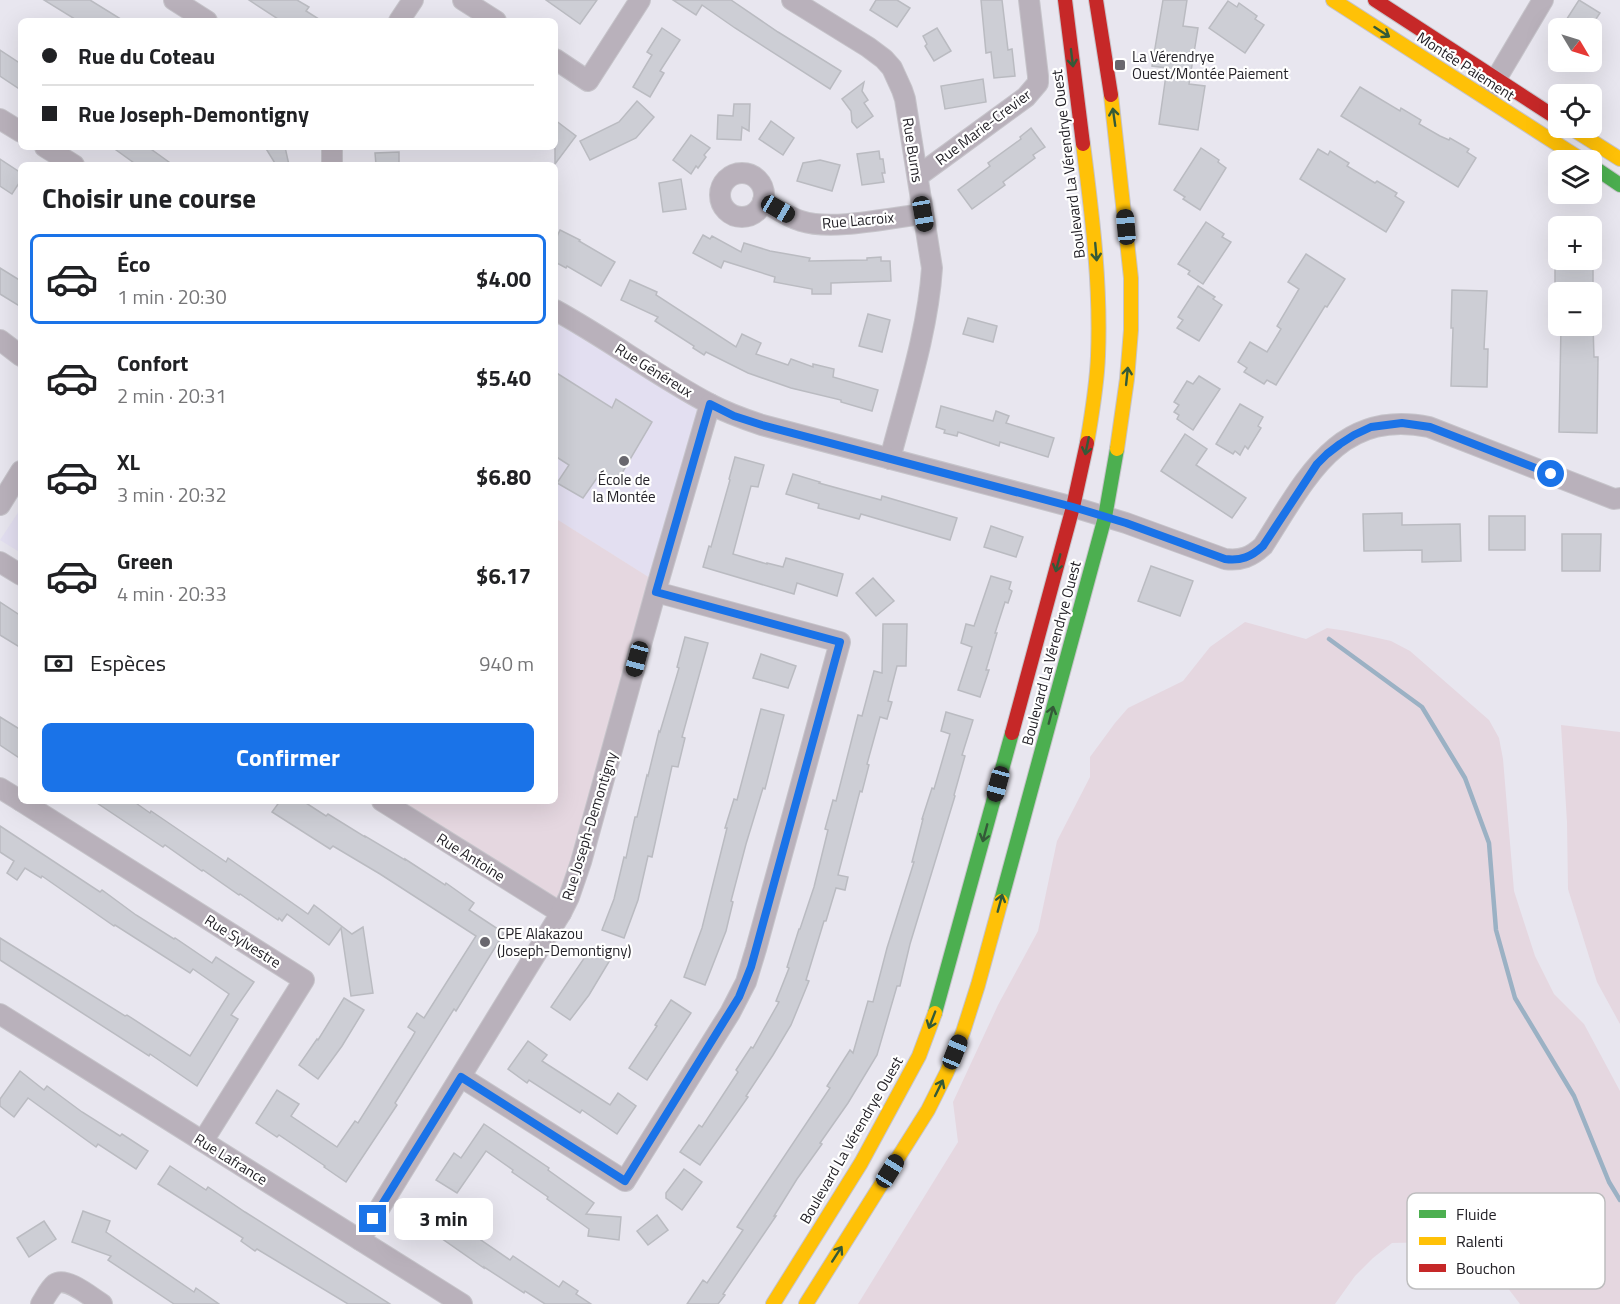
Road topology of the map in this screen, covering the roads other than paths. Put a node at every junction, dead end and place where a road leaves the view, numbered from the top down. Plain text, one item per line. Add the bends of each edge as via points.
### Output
1 (413, 0) edge
2 (463, 0) edge
3 (640, 0) edge
4 (792, 0) edge
5 (1029, 0) edge
6 (1065, 0) edge
7 (1096, 0) edge
8 (1103, 0) edge
9 (1333, 0) edge
10 (1375, 0) edge
11 (1543, 0) edge
12 (182, 2) edge
13 (203, 18) edge
14 (401, 18) edge
15 (491, 18) edge
16 (558, 62) edge
17 (1106, 65) junction
18 (1496, 79) junction
19 (1485, 98) junction
20 (1548, 113) edge
21 (0, 119) edge
22 (18, 130) edge
23 (1587, 138) edge
24 (50, 150) edge
25 (1566, 150) edge
26 (1620, 159) edge
27 (69, 162) edge
28 (1602, 172) edge
29 (918, 176) junction
30 (1620, 184) edge
31 (763, 201) dead end
32 (923, 214) junction
33 (558, 312) edge
34 (0, 340) edge
35 (18, 354) edge
36 (710, 404) junction
37 (890, 459) junction
38 (18, 476) edge
39 (1620, 498) edge
40 (0, 505) edge
41 (1073, 507) junction
42 (1105, 517) junction
43 (0, 562) edge
44 (18, 573) edge
45 (656, 592) junction
46 (0, 788) edge
47 (18, 799) edge
48 (26, 804) edge
49 (387, 804) edge
50 (561, 913) junction
51 (3, 1023) edge
52 (461, 1077) junction
53 (203, 1142) junction
54 (360, 1240) junction
55 (41, 1304) edge
56 (102, 1304) edge
57 (462, 1304) edge
58 (773, 1304) edge
59 (806, 1304) edge

1 - 14 street
2 - 15 street
3 - 16 street via 588,81
4 - 29 street, Rue Burns via 884,58 892,69 905,99
5 - 29 street, Rue Marie-Crevier via 1038,83 1026,97
6 -> 41 main road, Boulevard La Vérendrye Ouest via 1099,285 1096,389
7 - 17 main road, Boulevard La Vérendrye Ouest
8 - 17 main road
9 -> 19 main road, Montée Paiement
10 - 18 main road, Montée Paiement
11 - 18 street
12 - 13 street
42 -> 17 main road, Boulevard La Vérendrye Ouest via 1131,330 1131,278 1122,180
18 - 19 street
18 - 20 main road, Montée Paiement
19 - 25 main road, Montée Paiement
21 - 22 street
23 - 26 main road
24 - 27 street
28 - 30 main road
29 - 32 street, Rue Burns
31 - 32 street, Rue Lacroix via 801,221 816,224
32 - 37 street, Rue Burns via 932,268 931,287
33 - 36 street, Rue Généreux
34 - 35 street
36 - 37 street, Rue Généreux via 762,425
36 - 45 street, Rue Joseph-Demontigny
37 - 41 street, Rue Généreux
38 - 40 street
39 - 42 street, Rue Généreux via 1614,499 1430,427 1402,423 1371,427 1327,454 1263,546 1246,558 1225,559
41 - 42 street, Rue Généreux
41 -> 58 main road, Boulevard La Vérendrye Ouest via 937,1008 919,1056 861,1163
59 -> 42 main road, Boulevard La Vérendrye Ouest via 928,1110 963,1032
43 - 44 street
45 - 50 street, Rue Joseph-Demontigny via 581,862
45 - 52 street via 840,642 746,982 625,1181
46 - 47 street, Rue Sylvestre
48 - 53 street, Rue Sylvestre via 304,980
49 - 50 street, Rue Antoine
50 - 52 street, Rue Joseph-Demontigny
51 - 53 street, Rue Lafrance
52 - 54 street, Rue Joseph-Demontigny
53 - 54 street, Rue Lafrance
54 - 57 street, Rue Lafrance
55 - 56 street via 52,1287 66,1282

